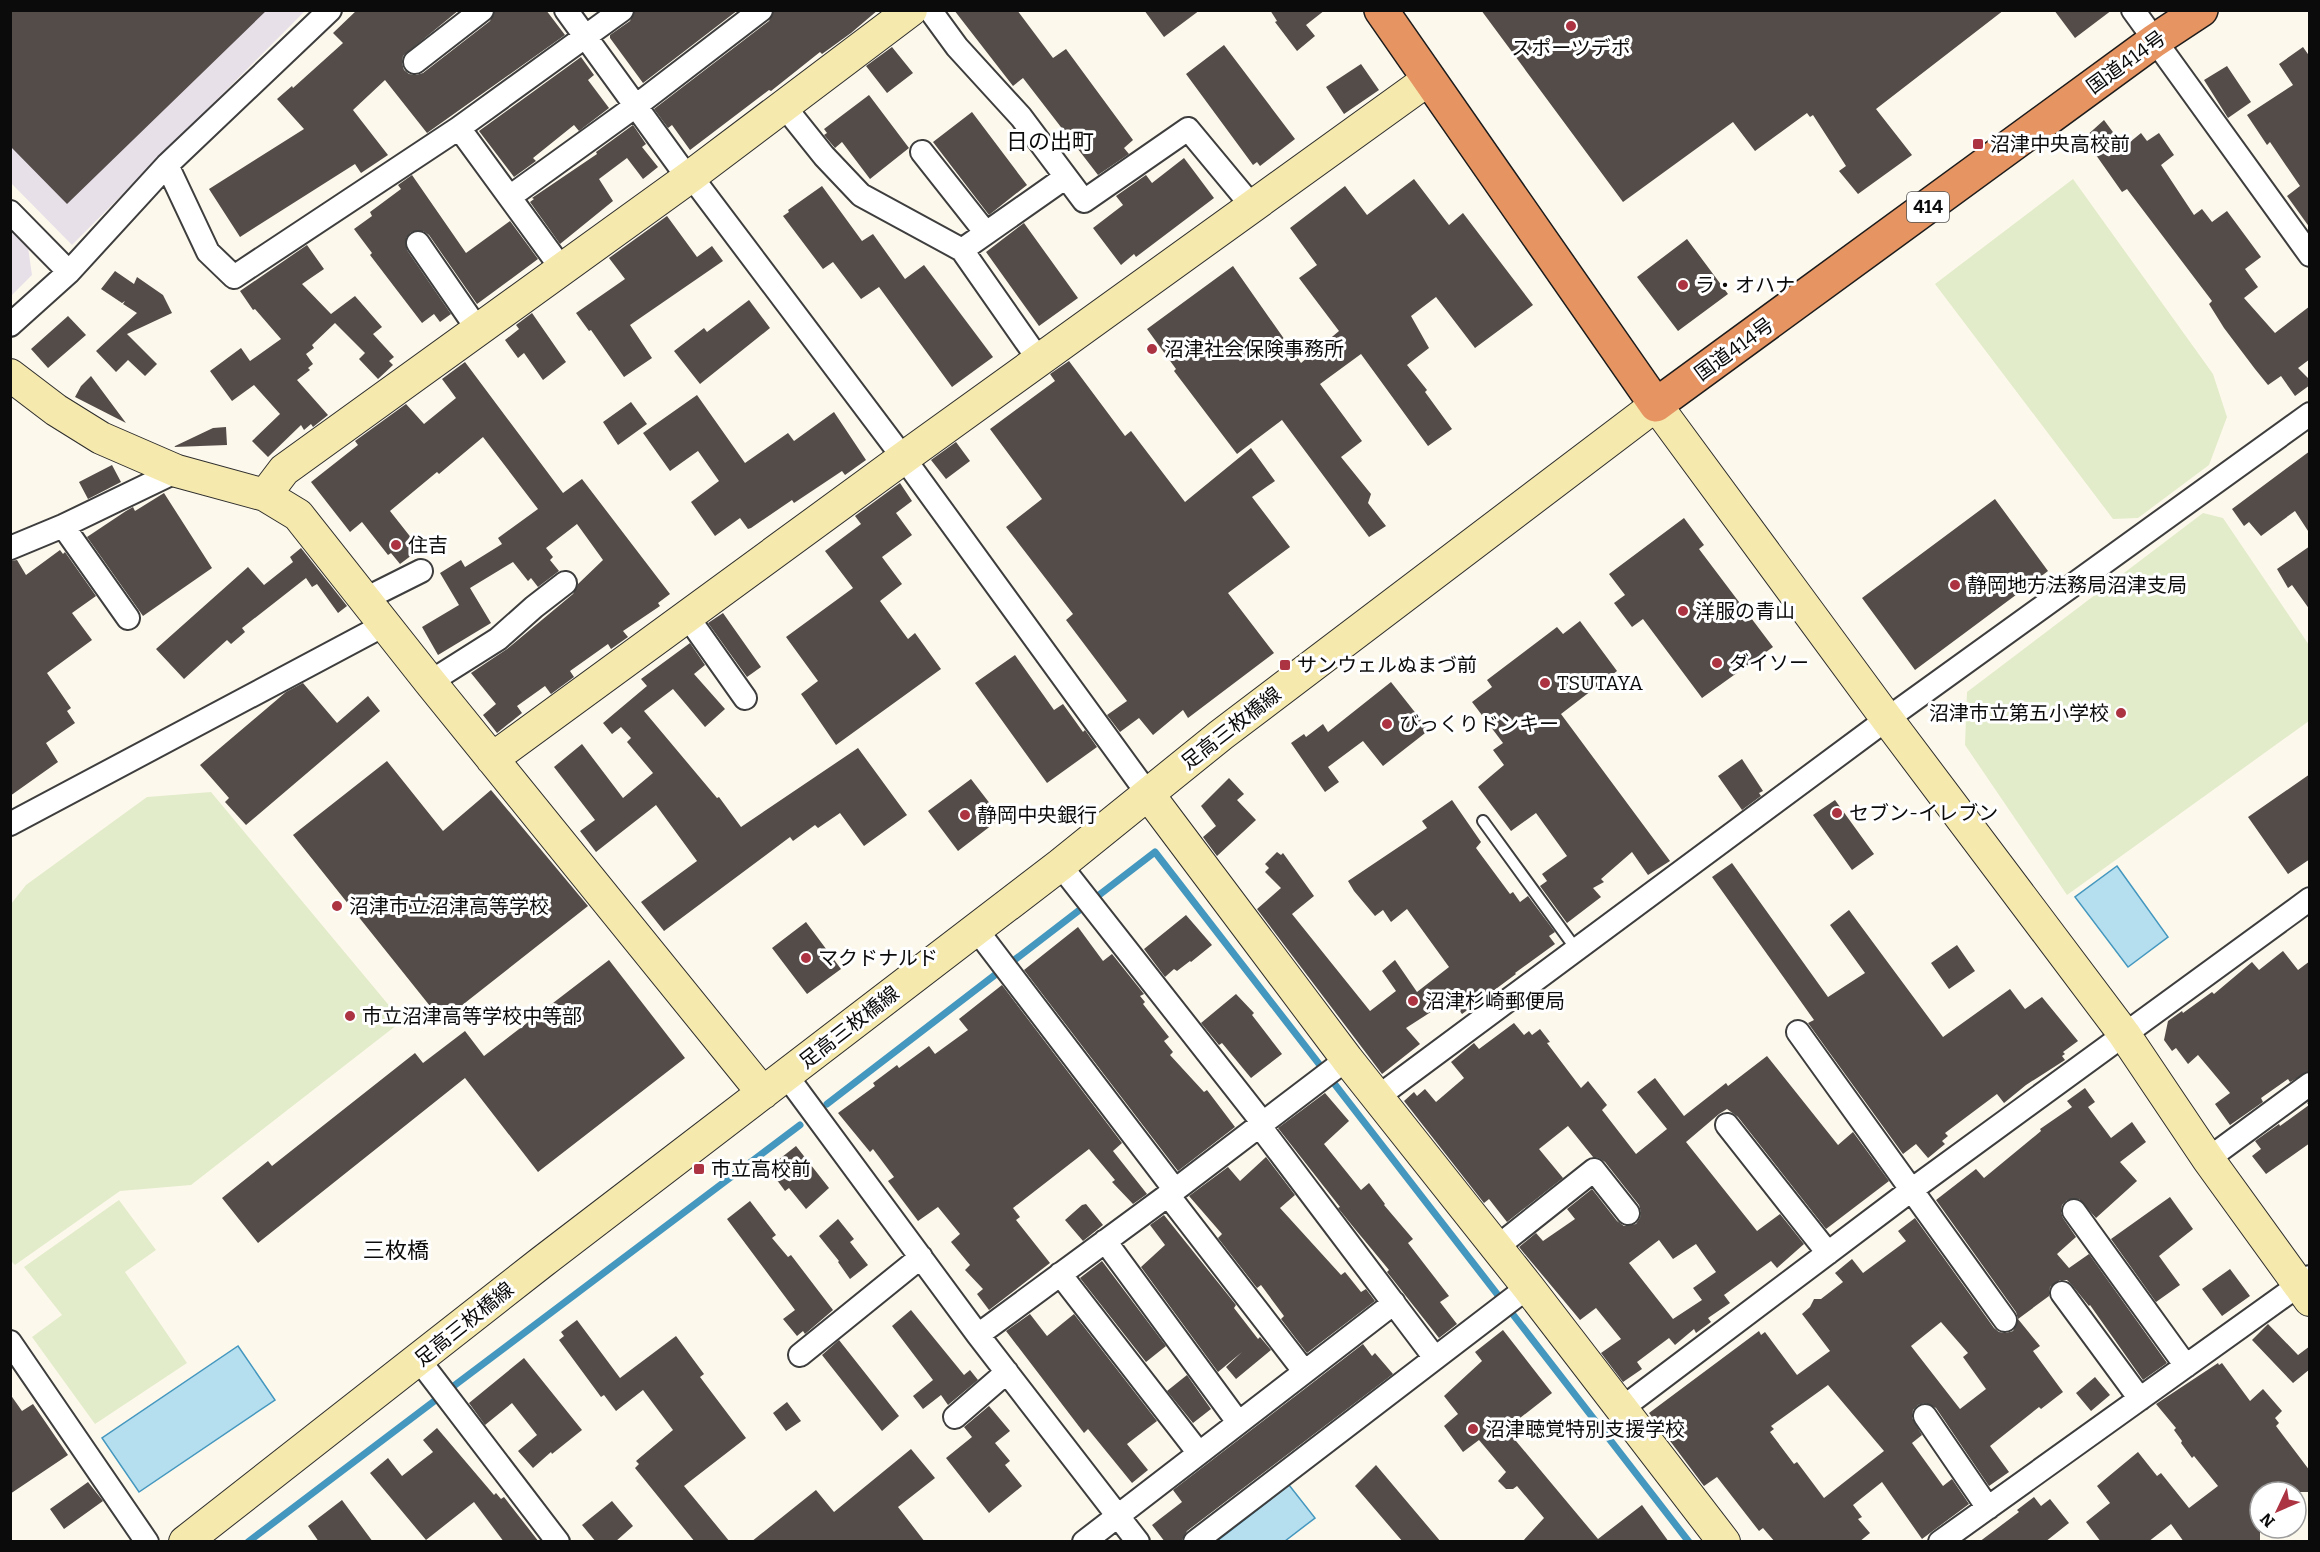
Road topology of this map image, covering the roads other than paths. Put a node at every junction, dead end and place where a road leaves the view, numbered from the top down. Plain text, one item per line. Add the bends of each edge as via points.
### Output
1 (330, 10) edge
2 (482, 10) edge
3 (566, 10) edge
4 (622, 10) edge
5 (761, 10) edge
6 (911, 10) edge
7 (930, 10) edge
8 (1381, 10) edge
9 (2133, 10) edge
10 (2201, 10) edge
11 (587, 37) junction
12 (2154, 41) junction
13 (415, 62) dead end
14 (1429, 79) junction
15 (637, 105) junction
16 (784, 106) junction
17 (459, 128) junction
18 (922, 152) dead end
19 (166, 165) junction
20 (690, 177) junction
21 (1066, 177) junction
22 (511, 196) junction
23 (1252, 206) junction
24 (10, 212) edge
25 (986, 233) junction
26 (418, 243) dead end
27 (962, 250) junction
28 (2310, 255) edge
29 (562, 269) junction
30 (69, 272) junction
31 (10, 325) edge
32 (478, 330) junction
33 (1039, 360) junction
34 (10, 375) edge
35 (1656, 405) junction
36 (2310, 414) edge
37 (903, 459) junction
38 (177, 471) junction
39 (265, 495) junction
40 (63, 526) junction
41 (10, 548) edge
42 (421, 571) dead end
43 (565, 583) dead end
44 (365, 599) junction
45 (687, 616) junction
46 (128, 618) dead end
47 (384, 625) junction
48 (430, 682) junction
49 (745, 698) dead end
50 (1887, 719) junction
51 (492, 759) junction
52 (1148, 794) junction
53 (1483, 821) dead end
54 (11, 823) edge
55 (1060, 865) junction
56 (2310, 899) edge
57 (976, 929) junction
58 (1576, 949) junction
59 (1798, 1032) dead end
60 (2124, 1035) junction
61 (1347, 1059) junction
62 (774, 1084) junction
63 (2310, 1084) edge
64 (1379, 1096) junction
65 (1262, 1122) junction
66 (1727, 1125) dead end
67 (2208, 1159) junction
68 (1910, 1191) junction
69 (1172, 1192) junction
70 (2074, 1211) dead end
71 (1628, 1213) dead end
72 (1105, 1241) junction
73 (1497, 1247) junction
74 (1828, 1253) junction
75 (921, 1257) junction
76 (1060, 1274) junction
77 (1528, 1287) junction
78 (2306, 1287) edge
79 (2061, 1293) dead end
80 (1394, 1303) junction
81 (2005, 1320) dead end
82 (978, 1335) junction
83 (10, 1342) edge
84 (800, 1355) dead end
85 (1435, 1358) junction
86 (419, 1360) junction
87 (2186, 1366) junction
88 (1304, 1371) junction
89 (1007, 1372) junction
90 (2140, 1399) junction
91 (1621, 1408) junction
92 (1925, 1416) dead end
93 (955, 1417) dead end
94 (1238, 1422) junction
95 (1198, 1452) junction
96 (1988, 1508) junction
97 (1117, 1514) junction
98 (147, 1542) edge
99 (185, 1542) edge
100 (558, 1542) edge
101 (1084, 1542) edge
102 (1138, 1542) edge
103 (1195, 1542) edge
104 (1724, 1542) edge
105 (1940, 1542) edge

1 - 19 street
2 - 13 street
3 - 11 street
4 - 11 street
5 - 15 street
6 - 16 street
7 - 21 street
8 - 14 highway
9 - 12 street
10 - 12 highway, 国道414号 / 414
11 - 15 street
11 - 17 street
12 - 28 street
12 - 35 highway, 国道414号 / 414
14 - 23 street
14 - 35 highway
15 - 20 street
15 - 22 street
16 - 20 street
16 - 27 street via 861,195
17 - 19 street via 234,277 208,252
17 - 22 street
18 - 25 street
19 - 30 street
20 - 29 street
20 - 37 street
21 - 23 street via 1084,201 1188,129
21 - 25 street
22 - 29 street
23 - 33 street
24 - 30 street
25 - 27 street
26 - 32 street
27 - 33 street
29 - 32 street
30 - 31 street
32 - 39 street via 285,470
33 - 37 street
34 - 38 street via 101,438
35 - 50 street
35 - 52 street, 足高三枚橋線
36 - 50 street
37 - 45 street
37 - 52 street
38 - 39 street
38 - 40 street
39 - 44 street via 298,515
40 - 41 street
40 - 46 street
42 - 44 street
43 - 48 street via 498,639
44 - 47 street
45 - 49 street
45 - 51 street
47 - 48 street
47 - 54 street
48 - 51 street
50 - 58 street
50 - 60 street
51 - 62 street
52 - 55 street, 足高三枚橋線
52 - 61 street
53 - 58 lane
55 - 57 street, 足高三枚橋線
55 - 65 street
56 - 60 street
57 - 62 street, 足高三枚橋線
57 - 69 street
58 - 64 street
59 - 68 street
60 - 67 street
60 - 68 street
61 - 64 street
61 - 65 street
62 - 75 street
62 - 86 street, 足高三枚橋線
63 - 67 street
64 - 73 street
65 - 69 street
65 - 80 street via 1265,1133
66 - 74 street
67 - 78 street
68 - 74 street
68 - 81 street
69 - 72 street
69 - 88 street
70 - 87 street
71 - 73 street via 1594,1170
72 - 76 street
72 - 94 street
73 - 77 street
74 - 91 street
75 - 82 street
75 - 84 street
76 - 82 street
76 - 95 street
77 - 85 street
77 - 91 street
78 - 87 street
79 - 90 street
80 - 85 street
80 - 88 street
82 - 89 street
83 - 98 street
85 - 103 street
86 - 99 street, 足高三枚橋線
86 - 100 street
87 - 90 street
88 - 94 street
89 - 93 street
89 - 97 street
90 - 96 street
91 - 104 street
92 - 96 street
94 - 95 street
95 - 97 street
96 - 105 street
97 - 101 street
97 - 102 street

